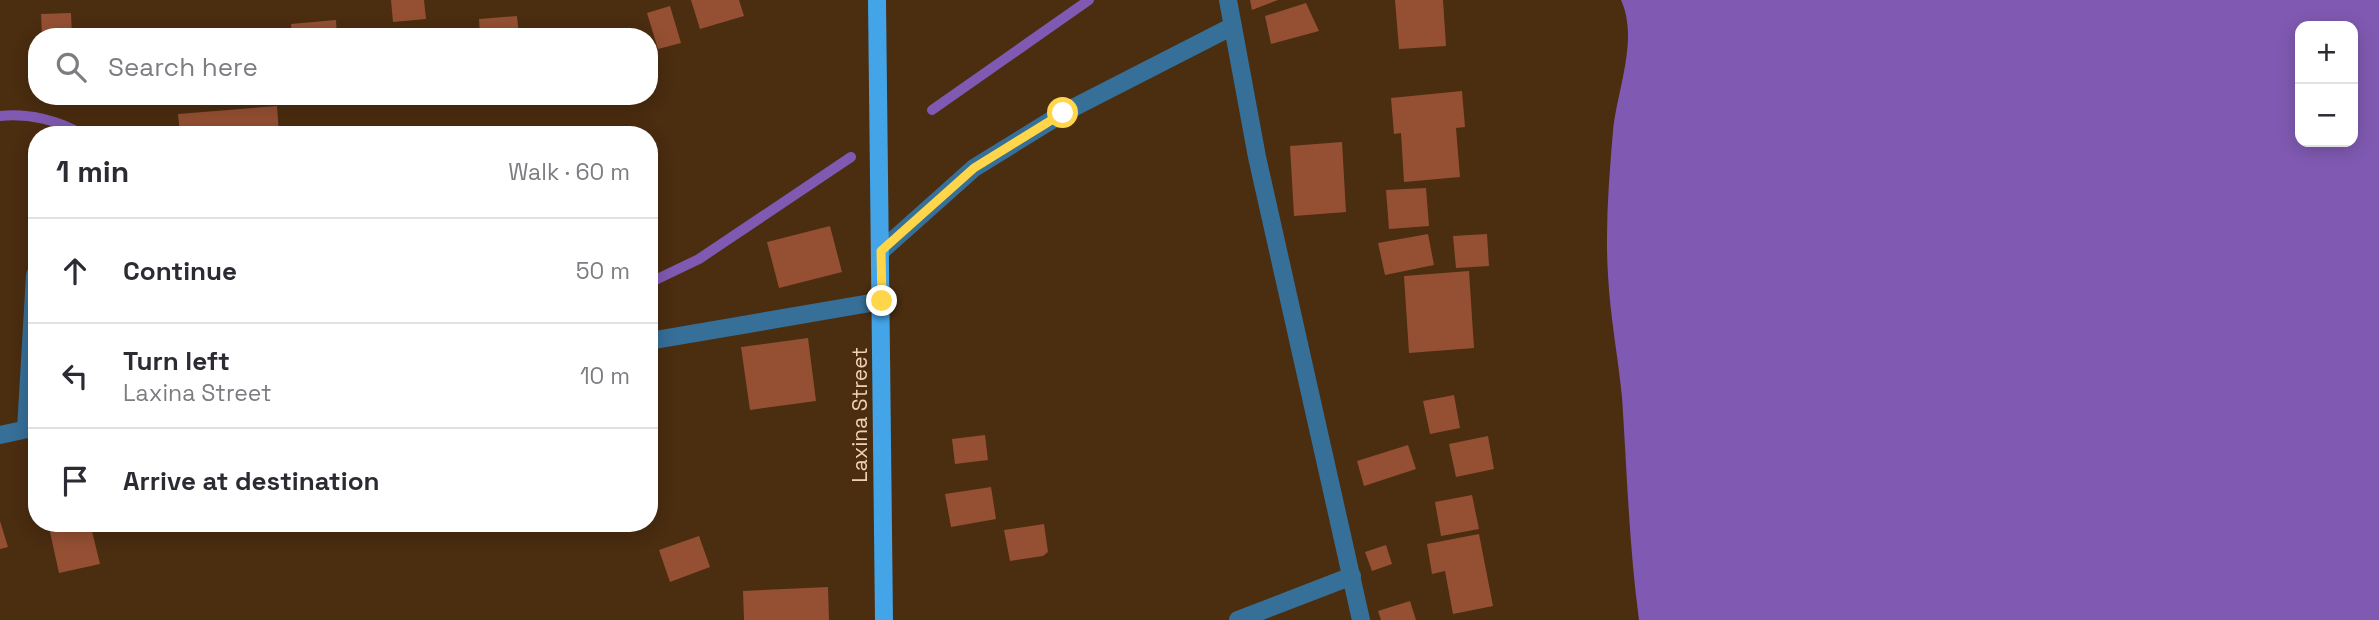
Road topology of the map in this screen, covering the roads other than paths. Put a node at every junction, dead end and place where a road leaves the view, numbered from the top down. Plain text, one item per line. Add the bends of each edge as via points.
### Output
1 (877, 0) edge
2 (1228, 0) edge
3 (1233, 26) junction
4 (881, 251) junction
5 (882, 301) junction
6 (658, 339) edge
7 (28, 429) edge
8 (0, 435) edge
9 (1352, 576) junction
10 (884, 620) edge
11 (1238, 620) edge
12 (1361, 620) edge

1 - 4 main road, Laxina Street
2 - 3 street
3 - 4 street via 1063,113 974,168
3 - 9 street via 1257,157
4 - 5 main road, Laxina Street
5 - 6 street
5 - 10 main road, Laxina Street
7 - 8 street
9 - 11 street
9 - 12 street

